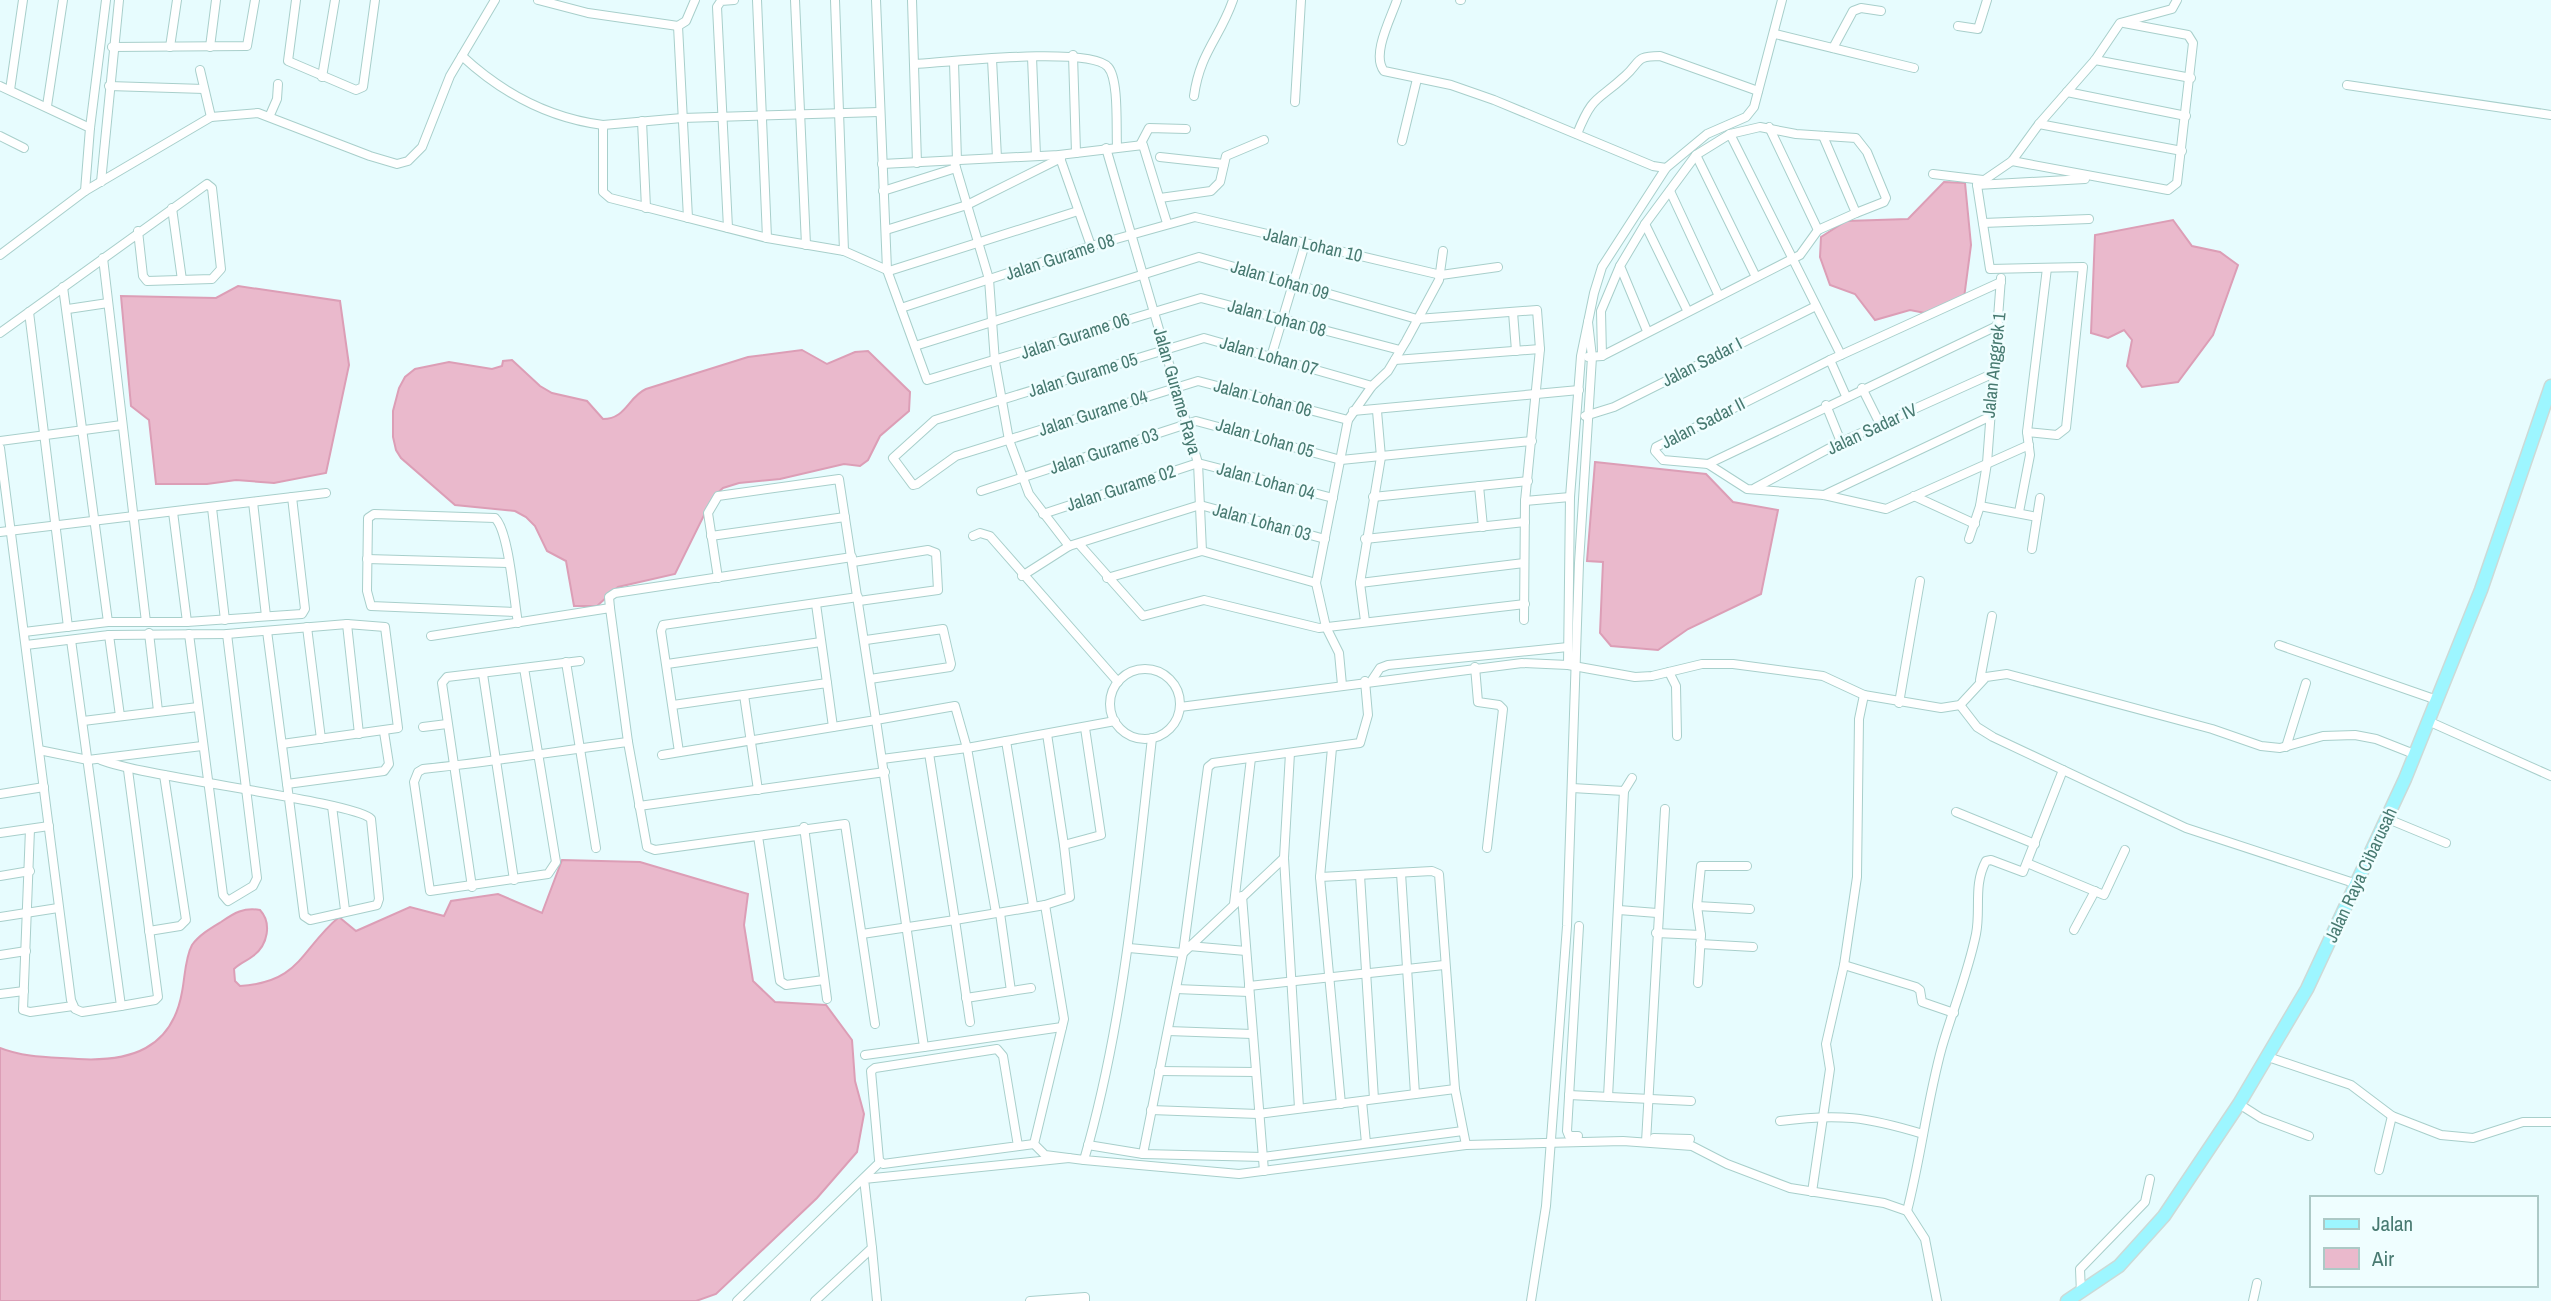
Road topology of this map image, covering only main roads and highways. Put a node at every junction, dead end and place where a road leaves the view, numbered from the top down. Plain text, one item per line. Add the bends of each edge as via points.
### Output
1 (2551, 386) edge
2 (2067, 1301) edge

1 - 2 main road, Jalan Raya Cibarusah via 2437,700 2388,819 2307,989 2175,1202 2119,1266

